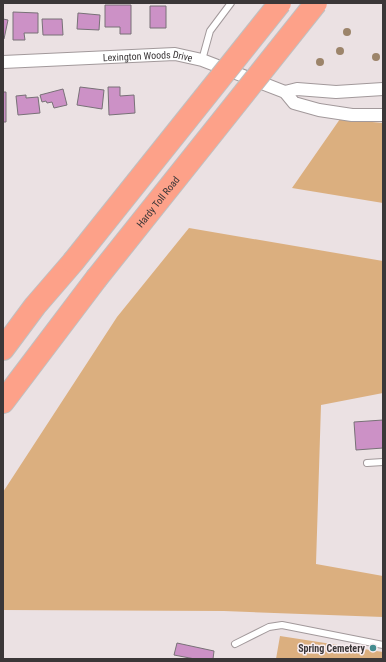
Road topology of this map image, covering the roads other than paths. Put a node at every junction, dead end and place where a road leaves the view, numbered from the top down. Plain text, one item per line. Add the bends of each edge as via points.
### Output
1 (231, 3) edge
2 (280, 3) edge
3 (316, 3) edge
4 (202, 60) junction
5 (3, 62) edge
6 (383, 89) edge
7 (285, 92) junction
8 (383, 115) edge
9 (3, 350) edge
10 (3, 402) edge
11 (383, 462) edge
12 (367, 463) dead end
13 (235, 644) dead end
14 (383, 645) edge

1 - 4 lane via 210,31
2 - 9 highway, bridge via 35,306
3 - 10 highway, Hardy Toll Road, bridge via 96,280
4 - 5 street, Lexington Woods Drive via 175,54
4 - 7 street, Lexington Woods Drive
6 - 7 street, Lexington Woods Drive via 336,92 297,89
7 - 8 street, Lexington Woods Drive via 294,103 319,110 352,115
11 - 12 lane
13 - 14 lane via 269,627 282,625

